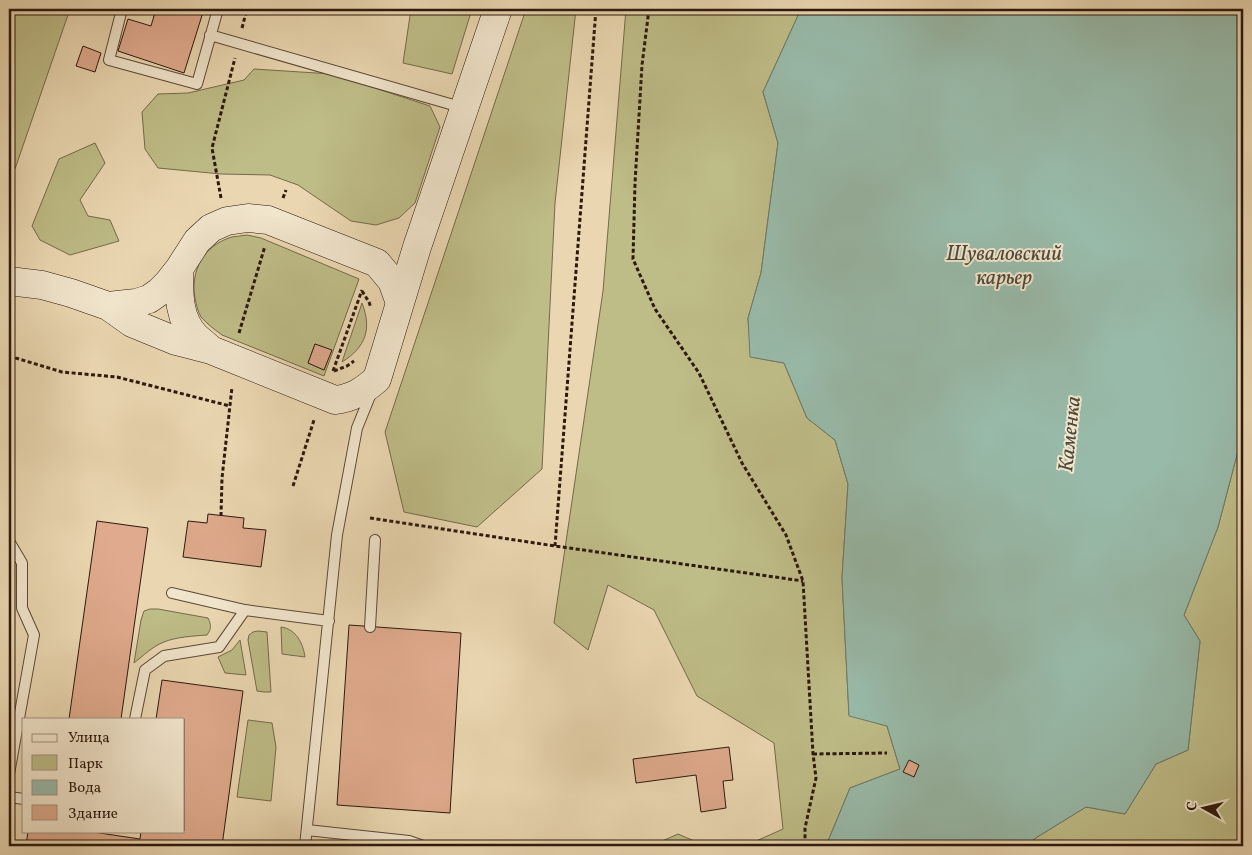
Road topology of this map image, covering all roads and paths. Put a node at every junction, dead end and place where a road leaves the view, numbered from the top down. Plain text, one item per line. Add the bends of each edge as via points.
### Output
1 (122, 9) edge
2 (218, 9) edge
3 (247, 9) edge
4 (498, 9) edge
5 (596, 9) edge
6 (649, 9) edge
7 (210, 35) junction
8 (238, 43) junction
9 (465, 108) junction
10 (286, 190) dead end
11 (227, 221) junction
12 (274, 222) junction
13 (418, 247) junction
14 (180, 269) junction
15 (371, 273) junction
16 (9, 281) edge
17 (400, 303) junction
18 (108, 306) junction
19 (223, 355) junction
20 (9, 356) edge
21 (330, 379) dead end
22 (376, 379) junction
23 (230, 406) junction
24 (316, 412) dead end
25 (293, 486) dead end
26 (221, 516) dead end
27 (370, 518) dead end
28 (376, 540) dead end
29 (9, 541) edge
30 (555, 546) junction
31 (803, 581) junction
32 (172, 593) dead end
33 (245, 610) junction
34 (329, 621) junction
35 (370, 627) dead end
36 (135, 718) edge
37 (813, 754) junction
38 (887, 754) dead end
39 (9, 774) edge
40 (9, 797) edge
41 (22, 799) edge
42 (306, 830) junction
43 (305, 846) edge
44 (423, 846) edge
45 (804, 846) edge

1 - 7 lane via 108,60 197,84
2 - 7 lane
3 - 8 path
4 - 9 street
5 - 30 path
6 - 31 path via 640,94 633,259 655,309 699,373 742,463 786,535
7 - 8 lane
8 - 9 lane
8 - 11 path via 212,148
9 - 13 street
10 - 12 path
11 - 12 street via 248,218
11 - 14 street via 196,240
12 - 15 street
12 - 19 path via 237,340
13 - 15 street
13 - 17 street
14 - 18 street via 149,299
14 - 19 street via 181,310 187,324 195,336
15 - 17 street via 392,281
15 - 21 path
16 - 18 street via 42,285
17 - 22 street
18 - 19 street via 132,323
19 - 22 street via 335,400 364,390
19 - 23 path
20 - 23 path via 62,372 117,378
22 - 34 lane via 357,428 338,535
23 - 26 path
24 - 25 path
27 - 30 path
28 - 35 lane
29 - 39 lane via 22,563 22,608 34,635
30 - 31 path
31 - 37 path
32 - 33 lane
33 - 34 lane
33 - 36 lane via 219,647 164,656 145,670
34 - 42 lane
37 - 38 path
37 - 45 path via 816,778
40 - 41 lane
42 - 43 lane
42 - 44 lane via 410,841

